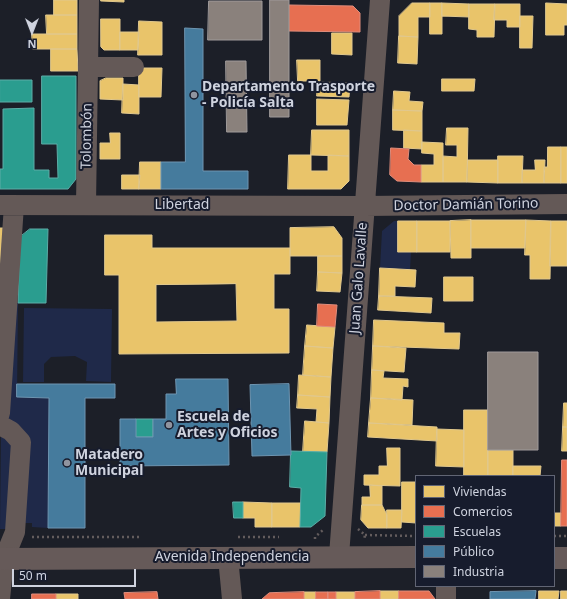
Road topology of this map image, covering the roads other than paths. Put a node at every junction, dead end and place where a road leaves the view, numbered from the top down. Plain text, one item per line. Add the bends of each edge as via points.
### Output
1 (89, 0) edge
2 (380, 0) edge
3 (134, 66) dead end
4 (88, 67) junction
5 (567, 204) edge
6 (7, 205) edge
7 (86, 205) junction
8 (364, 206) junction
9 (4, 284) edge
10 (2, 349) edge
11 (0, 412) edge
12 (0, 425) edge
13 (230, 547) junction
14 (1, 555) edge
15 (339, 556) junction
16 (415, 557) edge
17 (555, 558) edge
18 (567, 558) edge
19 (446, 587) edge
20 (0, 599) edge
21 (232, 599) edge
22 (446, 599) edge

1 - 4 street, Tolombón
2 - 8 street, Juan Galo Lavalle
3 - 4 street
4 - 7 street, Tolombón
5 - 8 street, Doctor Damián Torino
6 - 7 street, Libertad
6 - 9 street
7 - 8 street, Libertad
8 - 15 street, Juan Galo Lavalle
9 - 10 street
10 - 11 street
12 - 14 street via 11,431 21,442 15,532
13 - 14 main road, Avenida Independencia
13 - 15 main road, Avenida Independencia
13 - 21 street
14 - 20 street
15 - 16 main road, Avenida Independencia
17 - 18 main road
19 - 22 street

